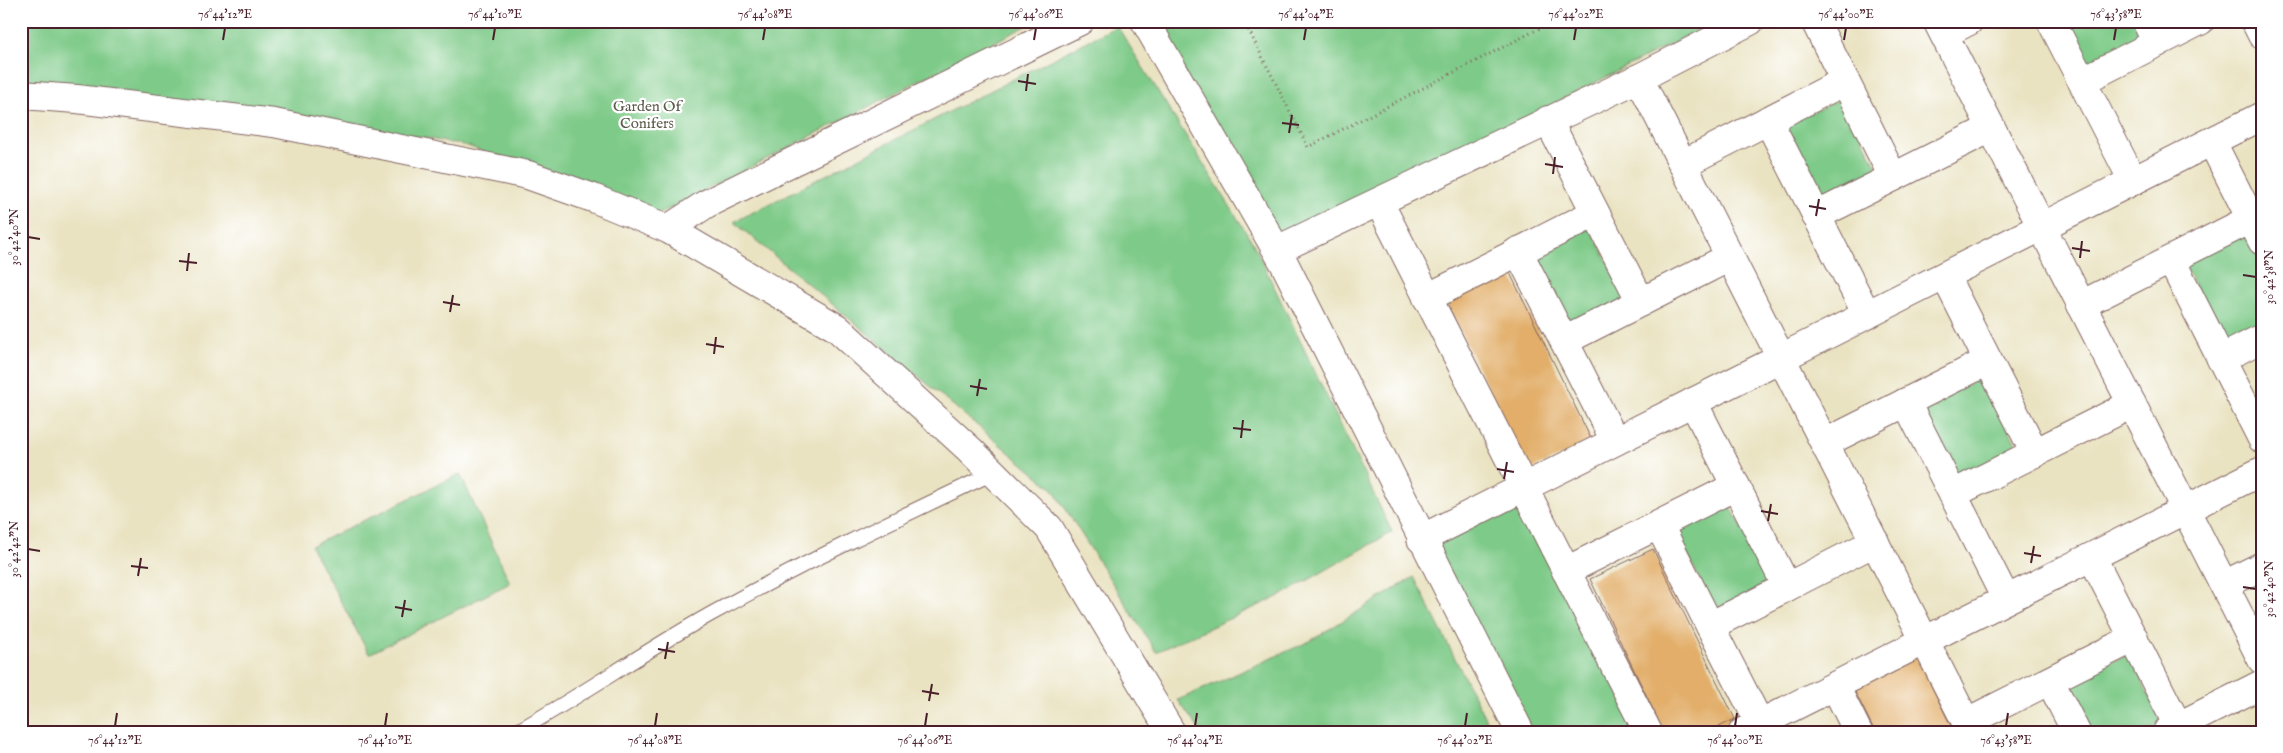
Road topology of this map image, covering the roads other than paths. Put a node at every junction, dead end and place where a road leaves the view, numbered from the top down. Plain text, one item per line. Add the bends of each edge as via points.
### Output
1 (1080, 21) edge
2 (1145, 21) edge
3 (1750, 21) edge
4 (1815, 21) edge
5 (1969, 21) edge
6 (2051, 21) edge
7 (2200, 21) edge
8 (2255, 21) edge
9 (1940, 28) edge
10 (2152, 32) edge
11 (2262, 35) edge
12 (1639, 78) junction
13 (2082, 81) junction
14 (1845, 82) junction
15 (21, 95) edge
16 (2262, 116) edge
17 (1548, 120) junction
18 (1768, 120) junction
19 (1991, 128) junction
20 (2212, 142) junction
21 (1683, 164) junction
22 (1894, 177) junction
23 (2132, 181) junction
24 (1379, 202) junction
25 (1595, 213) junction
26 (1816, 216) junction
27 (2042, 227) junction
28 (668, 229) junction
29 (2256, 230) edge
30 (1277, 250) junction
31 (1518, 252) junction
32 (1730, 258) junction
33 (2171, 260) junction
34 (1945, 276) junction
35 (1427, 298) junction
36 (1641, 302) junction
37 (2081, 305) junction
38 (1867, 314) junction
39 (2262, 338) edge
40 (1564, 341) junction
41 (1781, 358) junction
42 (2221, 359) junction
43 (1988, 361) junction
44 (1693, 402) junction
45 (1906, 402) junction
46 (2132, 404) junction
47 (2262, 439) edge
48 (1615, 441) junction
49 (1825, 443) junction
50 (2035, 453) junction
51 (2262, 471) edge
52 (993, 473) junction
53 (1736, 486) junction
54 (1524, 488) junction
55 (1953, 494) junction
56 (2186, 510) junction
57 (1659, 525) junction
58 (1421, 539) junction
59 (1875, 542) junction
60 (2092, 557) junction
61 (2262, 566) edge
62 (1566, 571) junction
63 (2224, 585) junction
64 (1787, 587) junction
65 (2006, 600) junction
66 (1710, 626) junction
67 (2134, 638) junction
68 (1925, 641) junction
69 (2262, 660) edge
70 (2050, 681) junction
71 (2262, 684) edge
72 (1835, 686) junction
73 (1969, 727) edge
74 (1752, 728) edge
75 (2172, 729) edge
76 (516, 732) edge
77 (1171, 732) edge
78 (1520, 732) edge
79 (1648, 732) edge
80 (1858, 732) edge
81 (2076, 732) edge

1 - 28 street via 706,204
2 - 30 street
3 - 12 street
4 - 14 street
5 - 9 street
6 - 13 street
7 - 10 street
8 - 11 street
9 - 19 street
10 - 13 street
12 - 17 street
12 - 21 street
13 - 23 street
14 - 18 street
14 - 22 street
15 - 28 street via 274,123 528,174
16 - 20 street
17 - 24 street
17 - 25 street
18 - 21 street
18 - 26 street
19 - 22 street
19 - 27 street
20 - 23 street
20 - 29 street
21 - 32 street
22 - 26 street
23 - 27 street
24 - 30 street
24 - 35 street
25 - 31 street
25 - 36 street
26 - 38 street
27 - 34 street
27 - 37 street
28 - 52 street via 837,328
29 - 33 street
30 - 58 street
31 - 35 street
31 - 40 street
32 - 36 street
32 - 41 street
33 - 37 street
33 - 42 street
34 - 38 street
34 - 43 street
35 - 54 street
36 - 40 street
37 - 46 street
38 - 41 street
39 - 42 street
40 - 48 street
41 - 44 street
41 - 49 street
42 - 47 street
43 - 45 street
43 - 50 street
44 - 48 street
44 - 53 street
45 - 49 street
45 - 55 street
46 - 50 street
46 - 56 street
48 - 54 street
49 - 59 street
50 - 55 street
51 - 56 street
52 - 76 lane via 903,515 710,614
52 - 77 street via 1049,528
53 - 57 street
53 - 64 street
54 - 58 street
54 - 62 street
55 - 65 street
56 - 60 street
56 - 63 street
57 - 62 street
57 - 66 street
58 - 78 street
59 - 64 street
59 - 68 street
60 - 65 street
60 - 67 street
61 - 63 street
62 - 79 street
63 - 69 street
64 - 66 street
65 - 68 street
66 - 74 street
67 - 70 street
67 - 75 street
68 - 72 street
68 - 73 street
70 - 73 street
70 - 81 street
71 - 75 street
72 - 74 street
72 - 80 street

